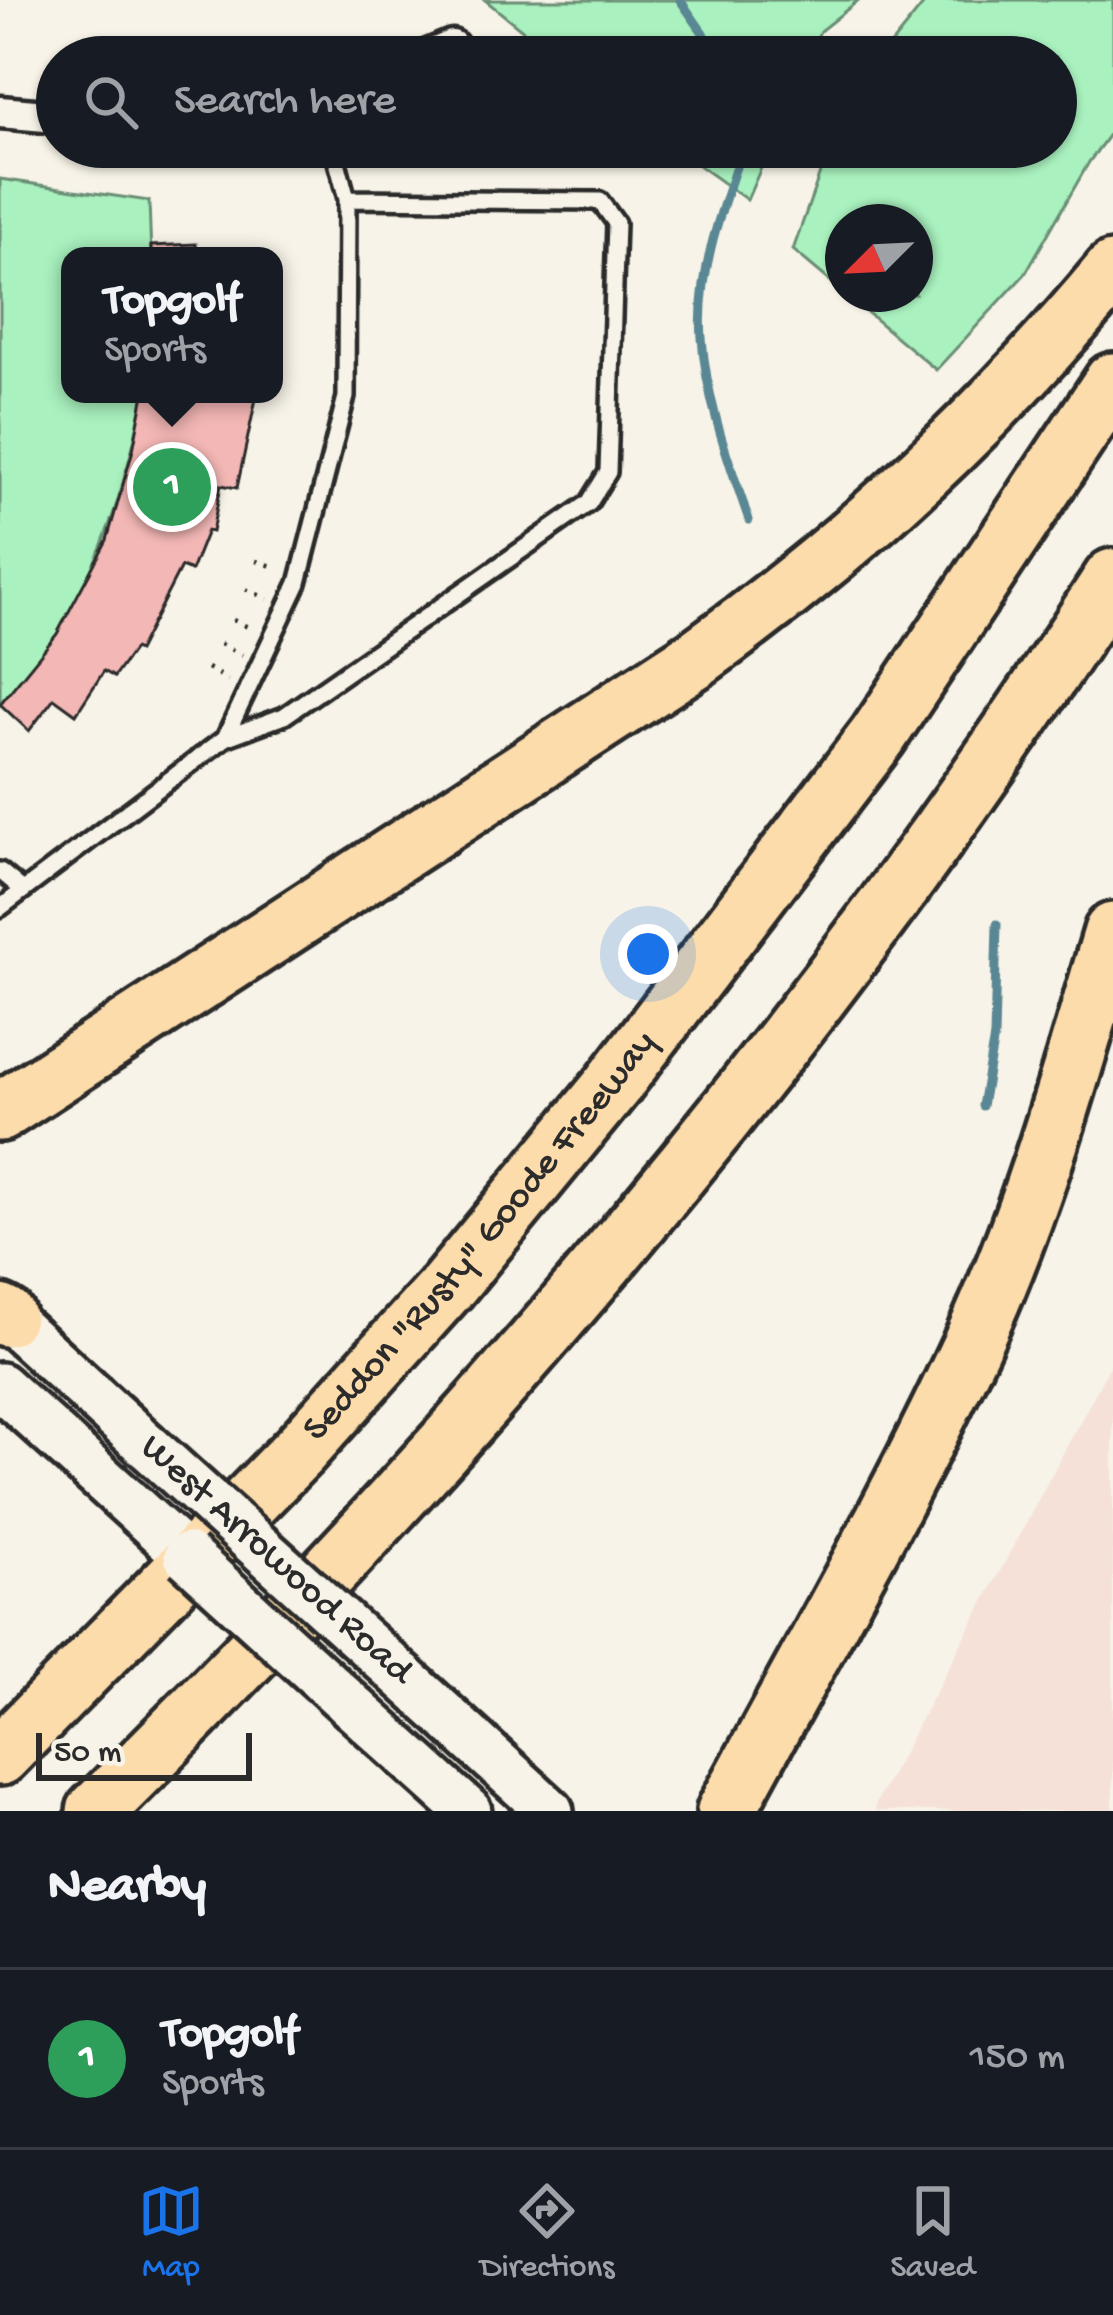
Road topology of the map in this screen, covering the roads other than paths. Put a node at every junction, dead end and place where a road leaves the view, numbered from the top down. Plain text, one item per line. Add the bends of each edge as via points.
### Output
1 (0, 112) edge
2 (36, 115) edge
3 (339, 168) edge
4 (347, 199) junction
5 (1113, 271) edge
6 (1113, 382) edge
7 (1113, 578) edge
8 (226, 738) junction
9 (0, 871) edge
10 (23, 890) junction
11 (0, 908) edge
12 (1113, 932) edge
13 (0, 1112) edge
14 (2, 1314) edge
15 (0, 1386) edge
16 (0, 1756) edge
17 (96, 1811) edge
18 (468, 1811) edge
19 (550, 1811) edge
20 (726, 1811) edge

1 - 2 street
3 - 4 lane
4 - 8 lane via 346,397 298,583
4 - 8 lane via 600,200 616,223 608,472 589,503 319,692
5 - 13 highway via 950,449 782,597
6 - 16 highway, Seddon "Rusty" Goode Freeway via 878,736 612,1086 300,1450
7 - 17 highway via 832,980 651,1206 332,1570
8 - 10 lane
9 - 10 lane
10 - 11 lane
12 - 20 highway via 1051,1142 980,1326
14 - 19 main road, West Arrowood Road, bridge
15 - 18 main road, West Arrowood Road, bridge

